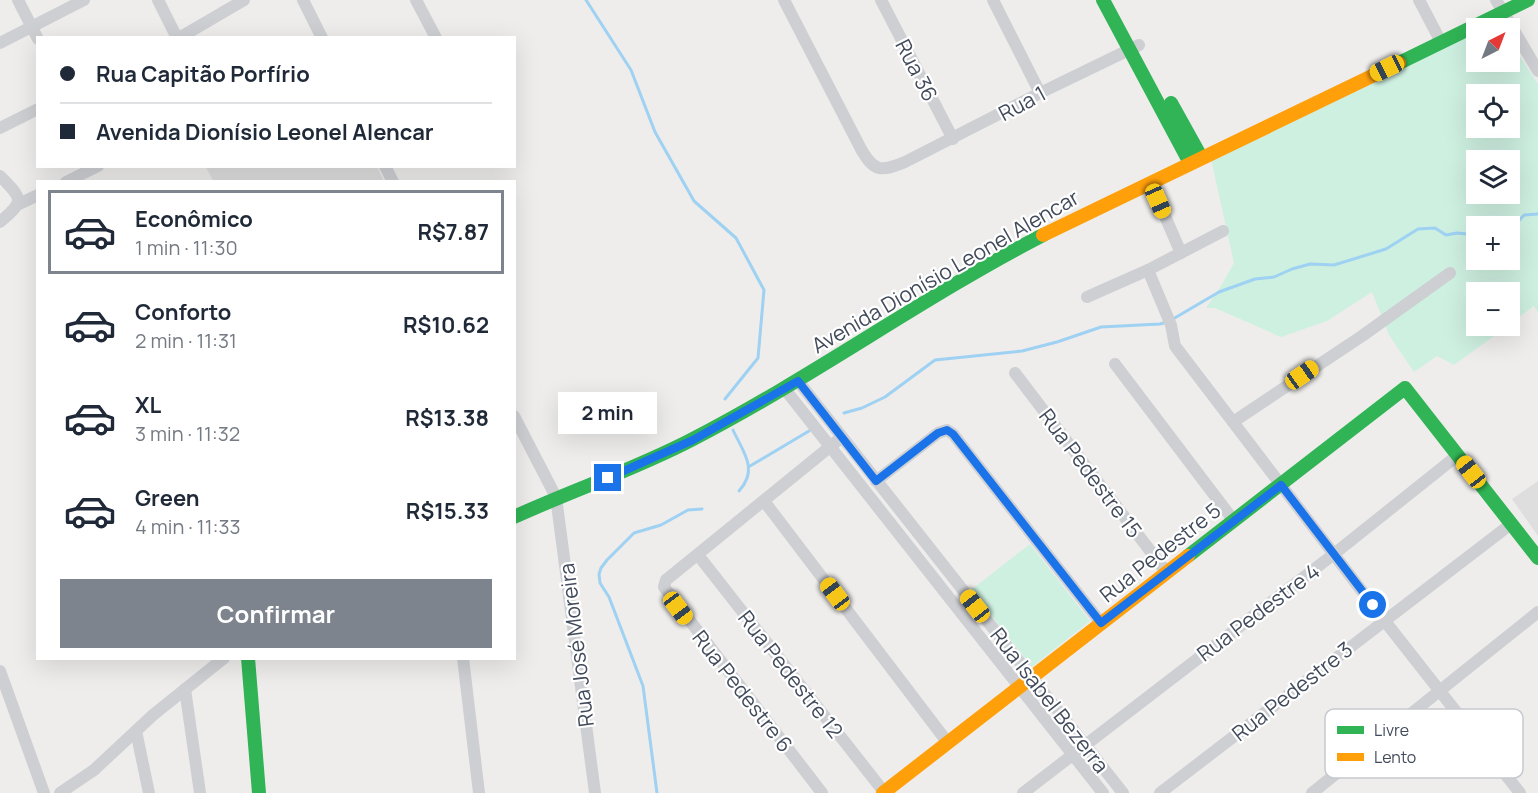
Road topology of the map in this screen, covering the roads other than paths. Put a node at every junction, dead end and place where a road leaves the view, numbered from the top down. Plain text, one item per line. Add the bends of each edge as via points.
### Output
1 (18, 0) edge
2 (84, 0) edge
3 (158, 0) edge
4 (244, 0) edge
5 (303, 0) edge
6 (416, 0) edge
7 (784, 0) edge
8 (881, 0) edge
9 (993, 0) edge
10 (1103, 0) edge
11 (1116, 0) edge
12 (1419, 0) edge
13 (1496, 0) edge
14 (1528, 0) edge
15 (1503, 13) junction
16 (32, 27) junction
17 (36, 36) edge
18 (177, 36) edge
19 (181, 36) edge
20 (321, 36) edge
21 (435, 36) edge
22 (1441, 42) junction
23 (0, 43) edge
24 (1134, 47) junction
25 (1538, 71) edge
26 (1040, 93) junction
27 (36, 110) edge
28 (0, 128) edge
29 (953, 139) junction
30 (1196, 160) junction
31 (94, 168) edge
32 (0, 176) edge
33 (70, 180) edge
34 (1151, 184) junction
35 (36, 196) edge
36 (19, 204) junction
37 (0, 222) edge
38 (1223, 231) dead end
39 (1181, 253) junction
40 (1148, 270) junction
41 (1450, 273) dead end
42 (1087, 297) dead end
43 (1115, 364) dead end
44 (1015, 373) dead end
45 (798, 381) junction
46 (784, 388) junction
47 (516, 420) edge
48 (1233, 422) junction
49 (842, 437) junction
50 (831, 446) junction
51 (1458, 455) junction
52 (876, 481) junction
53 (1281, 485) junction
54 (556, 497) junction
55 (764, 501) junction
56 (516, 516) edge
57 (1234, 521) junction
58 (1511, 524) junction
59 (1334, 554) junction
60 (698, 555) junction
61 (1538, 558) edge
62 (1167, 573) junction
63 (1538, 612) edge
64 (1384, 620) junction
65 (1101, 623) junction
66 (221, 660) edge
67 (248, 660) edge
68 (463, 660) edge
69 (0, 671) edge
70 (1032, 677) junction
71 (1020, 687) junction
72 (185, 689) junction
73 (1440, 690) junction
74 (1417, 709) edge
75 (1455, 709) edge
76 (136, 731) junction
77 (948, 743) junction
78 (1084, 744) junction
79 (1073, 754) junction
80 (1334, 778) edge
81 (1508, 778) edge
82 (1317, 792) edge
83 (44, 793) edge
84 (60, 793) edge
85 (149, 793) edge
86 (200, 793) edge
87 (259, 793) edge
88 (479, 793) edge
89 (595, 793) edge
90 (822, 793) edge
91 (884, 793) edge
92 (1023, 793) edge
93 (1103, 793) edge
94 (1123, 793) edge
95 (1160, 793) edge
96 (1520, 793) edge

1 - 16 street
2 - 16 street
3 - 18 street
4 - 19 street
5 - 20 street
6 - 21 street
7 - 29 street, Rua 1 via 870,165 884,169
8 - 29 street, Rua 36
9 - 26 street
10 - 24 street
11 - 24 street
12 - 22 street
13 - 15 street
14 - 15 street, Avenida Dionísio Leonel Alencar
15 - 22 street, Avenida Dionísio Leonel Alencar
15 - 25 street
16 - 17 street
16 - 23 street
22 - 30 street, Avenida Dionísio Leonel Alencar
24 - 26 street, Rua 1
24 - 30 street
26 - 29 street, Rua 1
27 - 28 street
30 - 34 street, Avenida Dionísio Leonel Alencar
31 - 33 street
32 - 36 street
34 - 39 street
34 - 45 street, Avenida Dionísio Leonel Alencar via 1003,258
35 - 36 street
36 - 37 street
38 - 39 street
39 - 40 street
40 - 42 street
40 - 48 street via 1175,346
41 - 48 street
43 - 57 street
44 - 62 street, Rua Pedestre 15
45 - 46 street, Avenida Dionísio Leonel Alencar
45 - 49 street, Rua Isabel Bezerra
46 - 50 street, Rua Isabel Bezerra
46 - 54 street, Avenida Dionísio Leonel Alencar via 693,440
47 - 54 street, Rua José Moreira
48 - 53 street
49 - 50 street
49 - 52 street, Rua Isabel Bezerra
50 - 55 street
50 - 71 street, Rua Isabel Bezerra
51 - 53 street, Rua Pedestre 5 via 1405,388
51 - 58 street
51 - 59 street, Rua Pedestre 4
52 - 65 street via 947,430
52 - 70 street, Rua Isabel Bezerra
53 - 57 street, Rua Pedestre 5
53 - 59 street
54 - 56 street, Avenida Dionísio Leonel Alencar
54 - 89 street, Rua José Moreira
55 - 60 street
55 - 77 street
57 - 62 street, Rua Pedestre 5
58 - 61 street
58 - 64 street, Rua Pedestre 3
59 - 64 street
59 - 78 street, Rua Pedestre 4
60 - 90 street, Rua Pedestre 6 via 666,580 664,589
60 - 91 street, Rua Pedestre 12
62 - 65 street, Rua Pedestre 5
63 - 73 street
64 - 73 street
64 - 95 street, Rua Pedestre 3
65 - 70 street, Rua Pedestre 5
66 - 72 street
67 - 87 street
68 - 88 street
69 - 83 street
70 - 71 street, Rua Pedestre 5
70 - 78 street, Rua Isabel Bezerra
71 - 77 street, Rua Pedestre 5
71 - 79 street, Rua Isabel Bezerra
72 - 76 street
72 - 86 street
73 - 74 street
73 - 75 street
76 - 84 street via 94,770
76 - 85 street
77 - 91 street, Rua Pedestre 5
78 - 79 street, Rua Pedestre 4
78 - 94 street, Rua Isabel Bezerra
79 - 92 street, Rua Pedestre 4
79 - 93 street, Rua Isabel Bezerra
80 - 82 street
81 - 96 street

